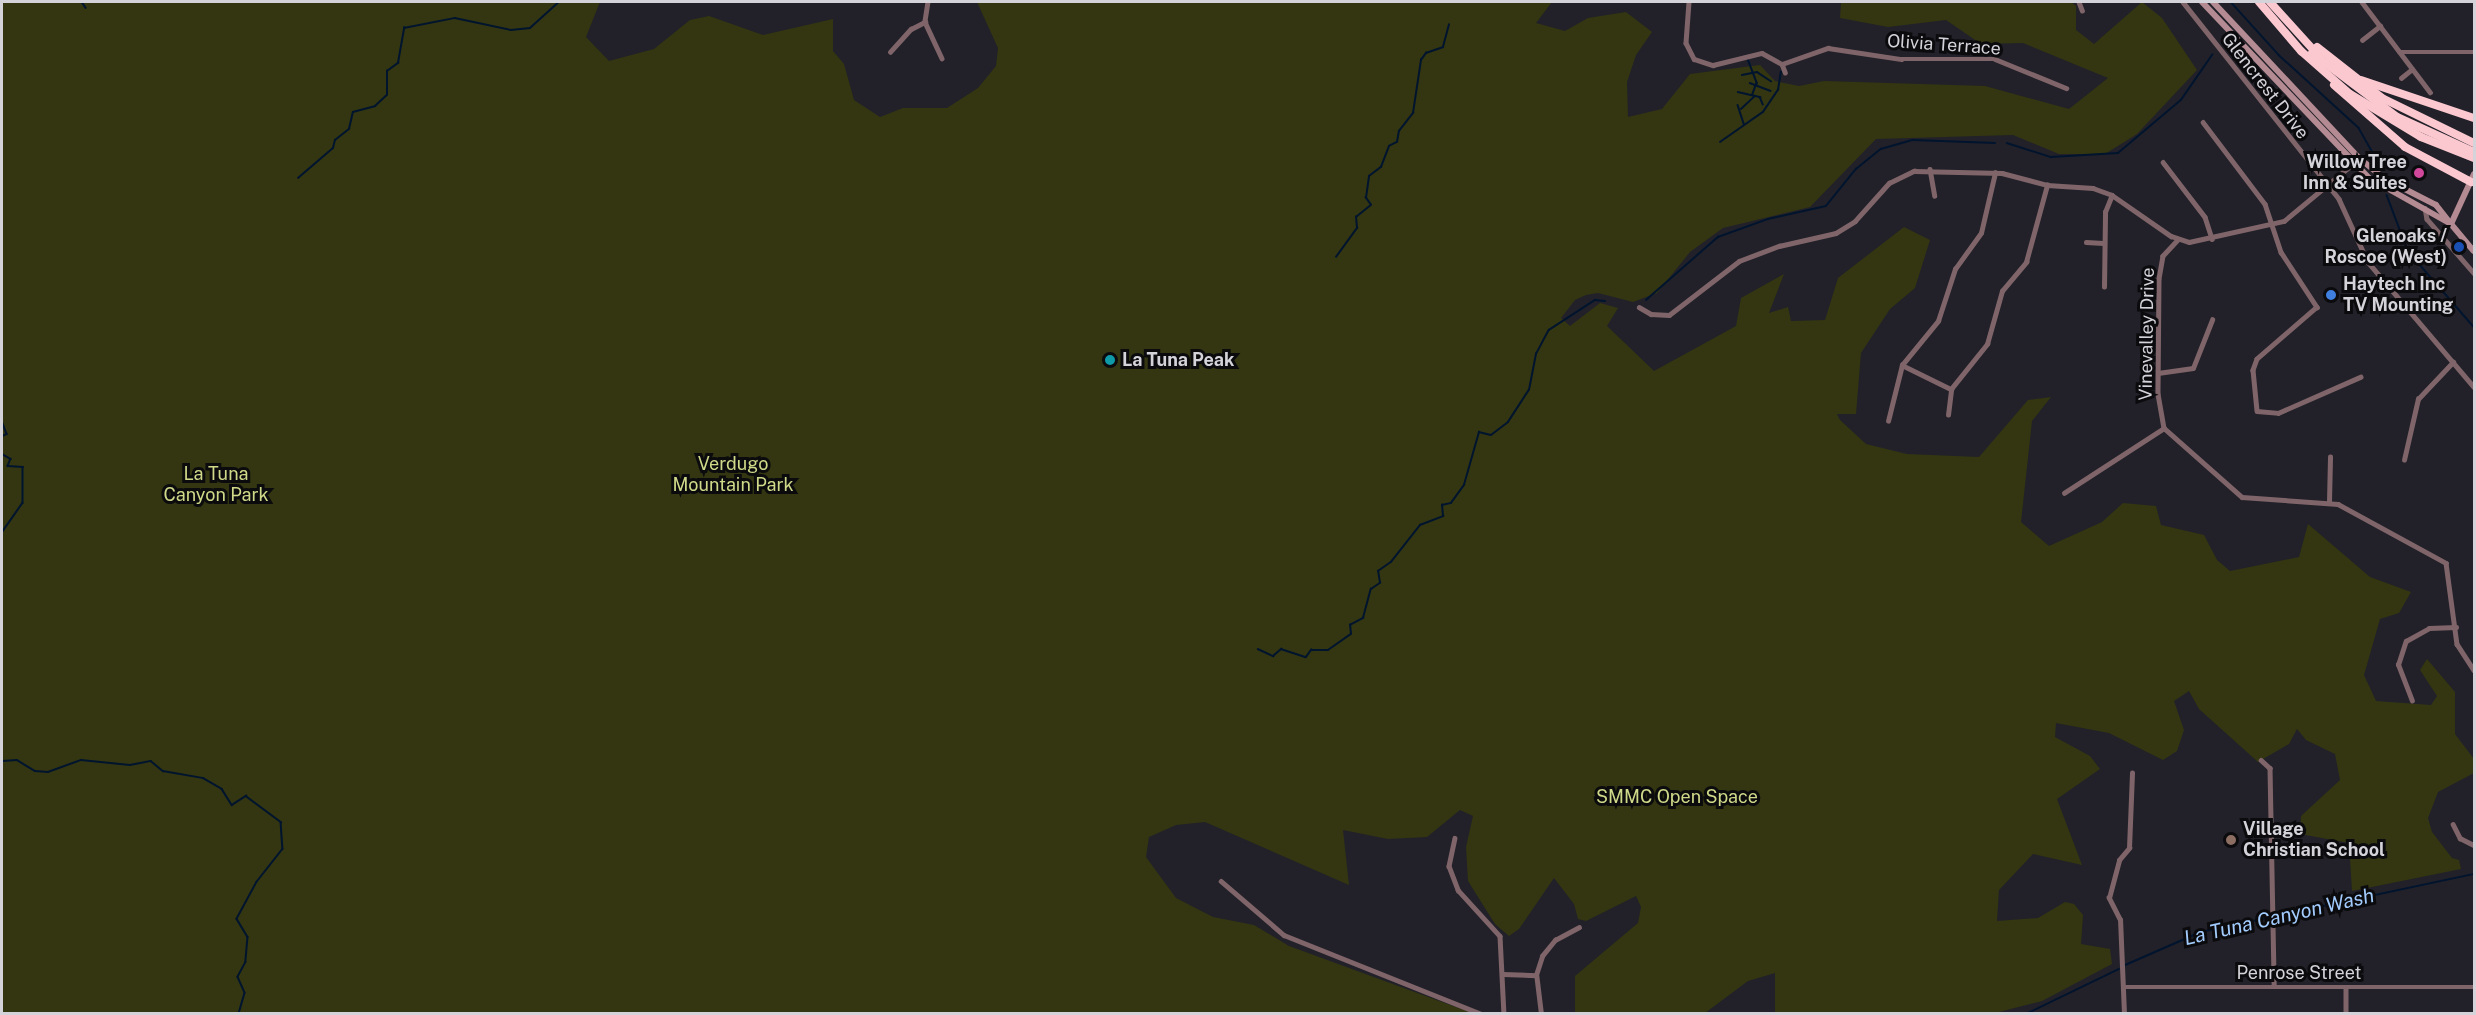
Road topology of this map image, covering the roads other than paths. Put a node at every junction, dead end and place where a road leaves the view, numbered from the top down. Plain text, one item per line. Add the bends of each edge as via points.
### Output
1 (928, 2) edge
2 (1689, 2) edge
3 (2079, 2) edge
4 (2183, 2) edge
5 (2202, 2) edge
6 (2213, 2) edge
7 (2259, 2) edge
8 (2268, 2) edge
9 (2277, 2) edge
10 (2362, 2) edge
11 (2082, 10) dead end
12 (924, 22) junction
13 (2380, 26) junction
14 (2362, 40) dead end
15 (891, 52) dead end
16 (2399, 52) junction
17 (2475, 52) edge
18 (942, 58) dead end
19 (1782, 64) junction
20 (2412, 69) junction
21 (1785, 72) dead end
22 (2327, 75) junction
23 (2354, 78) junction
24 (2401, 78) dead end
25 (2066, 88) dead end
26 (2430, 92) dead end
27 (2475, 118) edge
28 (2203, 122) dead end
29 (2475, 143) edge
30 (2475, 150) edge
31 (2475, 158) edge
32 (2356, 161) junction
33 (2163, 162) dead end
34 (1930, 169) junction
35 (1995, 173) junction
36 (2473, 177) edge
37 (2047, 185) junction
38 (2329, 186) junction
39 (2112, 195) junction
40 (1935, 196) dead end
41 (2425, 208) junction
42 (2451, 224) junction
43 (2272, 225) junction
44 (2443, 237) junction
45 (2212, 239) junction
46 (2178, 240) junction
47 (2086, 242) dead end
48 (2103, 243) junction
49 (2475, 251) edge
50 (2475, 273) edge
51 (2104, 287) dead end
52 (1639, 307) dead end
53 (2212, 320) dead end
54 (2453, 362) junction
55 (1902, 365) junction
56 (2158, 373) junction
57 (2360, 378) dead end
58 (2475, 387) edge
59 (1951, 389) junction
60 (1948, 416) dead end
61 (1888, 421) dead end
62 (2164, 428) junction
63 (2330, 457) dead end
64 (2404, 460) dead end
65 (2064, 493) dead end
66 (2329, 502) junction
67 (2456, 627) junction
68 (2475, 670) edge
69 (2412, 701) dead end
70 (2262, 760) dead end
71 (2132, 773) dead end
72 (2453, 824) dead end
73 (1455, 838) dead end
74 (2475, 844) edge
75 (1221, 881) dead end
76 (1579, 927) dead end
77 (1503, 974) junction
78 (1536, 975) junction
79 (2274, 986) junction
80 (2124, 987) junction
81 (2346, 987) junction
82 (2475, 987) edge
83 (1482, 1014) edge
84 (1504, 1014) edge
85 (1541, 1014) edge
86 (2124, 1014) edge
87 (2346, 1014) edge

1 - 12 street
2 - 19 street via 1686,43 1698,62 1717,65 1757,52
3 - 11 street
4 - 38 street, Glencrest Drive
5 - 32 main road
6 - 32 main road
7 - 22 highway
8 - 30 highway via 2314,51 2361,90 2408,119
9 - 23 highway via 2315,45
10 - 13 street
12 - 15 street via 911,29
12 - 18 street
13 - 14 street
13 - 16 street
16 - 17 street
16 - 20 street
19 - 21 street
19 - 25 street, Olivia Terrace via 1828,48 1901,59 1995,59
20 - 24 street
20 - 26 street
22 - 31 highway via 2387,118
22 - 36 highway via 2343,97 2391,137
23 - 27 highway
23 - 29 highway via 2412,116
28 - 43 street via 2265,204
32 - 38 street
32 - 41 main road via 2378,184
32 - 42 main road via 2436,205
33 - 45 street via 2205,217
34 - 35 street
34 - 40 street
34 - 52 street via 1914,171 1889,183 1855,221 1836,233 1779,246 1722,270 1680,310 1662,316
35 - 37 street
35 - 55 street via 1981,233 1954,269 1938,321
36 - 42 main road
37 - 39 street via 2093,188
37 - 59 street via 2025,262 2002,291 1987,344
38 - 43 street via 2296,215
38 - 54 street, Glencrest Drive via 2368,262
39 - 46 street
39 - 48 street
41 - 42 main road
41 - 44 street via 2427,219
42 - 44 street
42 - 49 main road
43 - 45 street
43 - 57 street via 2281,252 2317,307 2258,359 2253,369 2257,411 2278,413
44 - 50 street
45 - 46 street
46 - 56 street, Vinevalley Drive via 2163,256 2159,279
47 - 48 street
48 - 51 street
53 - 56 street via 2193,368
54 - 58 street, Glencrest Drive
54 - 64 street via 2418,399
55 - 59 street
55 - 61 street
56 - 62 street, Vinevalley Drive
59 - 60 street
62 - 65 street
62 - 66 street via 2242,497
63 - 66 street
66 - 67 street via 2446,563
67 - 68 street via 2459,650
67 - 69 street via 2429,628 2406,640 2398,665
70 - 79 street via 2270,768
71 - 80 street via 2129,848 2119,860 2109,898 2120,920
72 - 74 street via 2460,838
73 - 77 street via 1449,866 1458,890 1500,936
75 - 83 street via 1284,935
76 - 78 street via 1555,940 1542,956
77 - 78 street
77 - 84 street
78 - 85 street
79 - 80 street, Penrose Street
79 - 81 street, Penrose Street
80 - 86 street
81 - 82 street, Penrose Street
81 - 87 street

